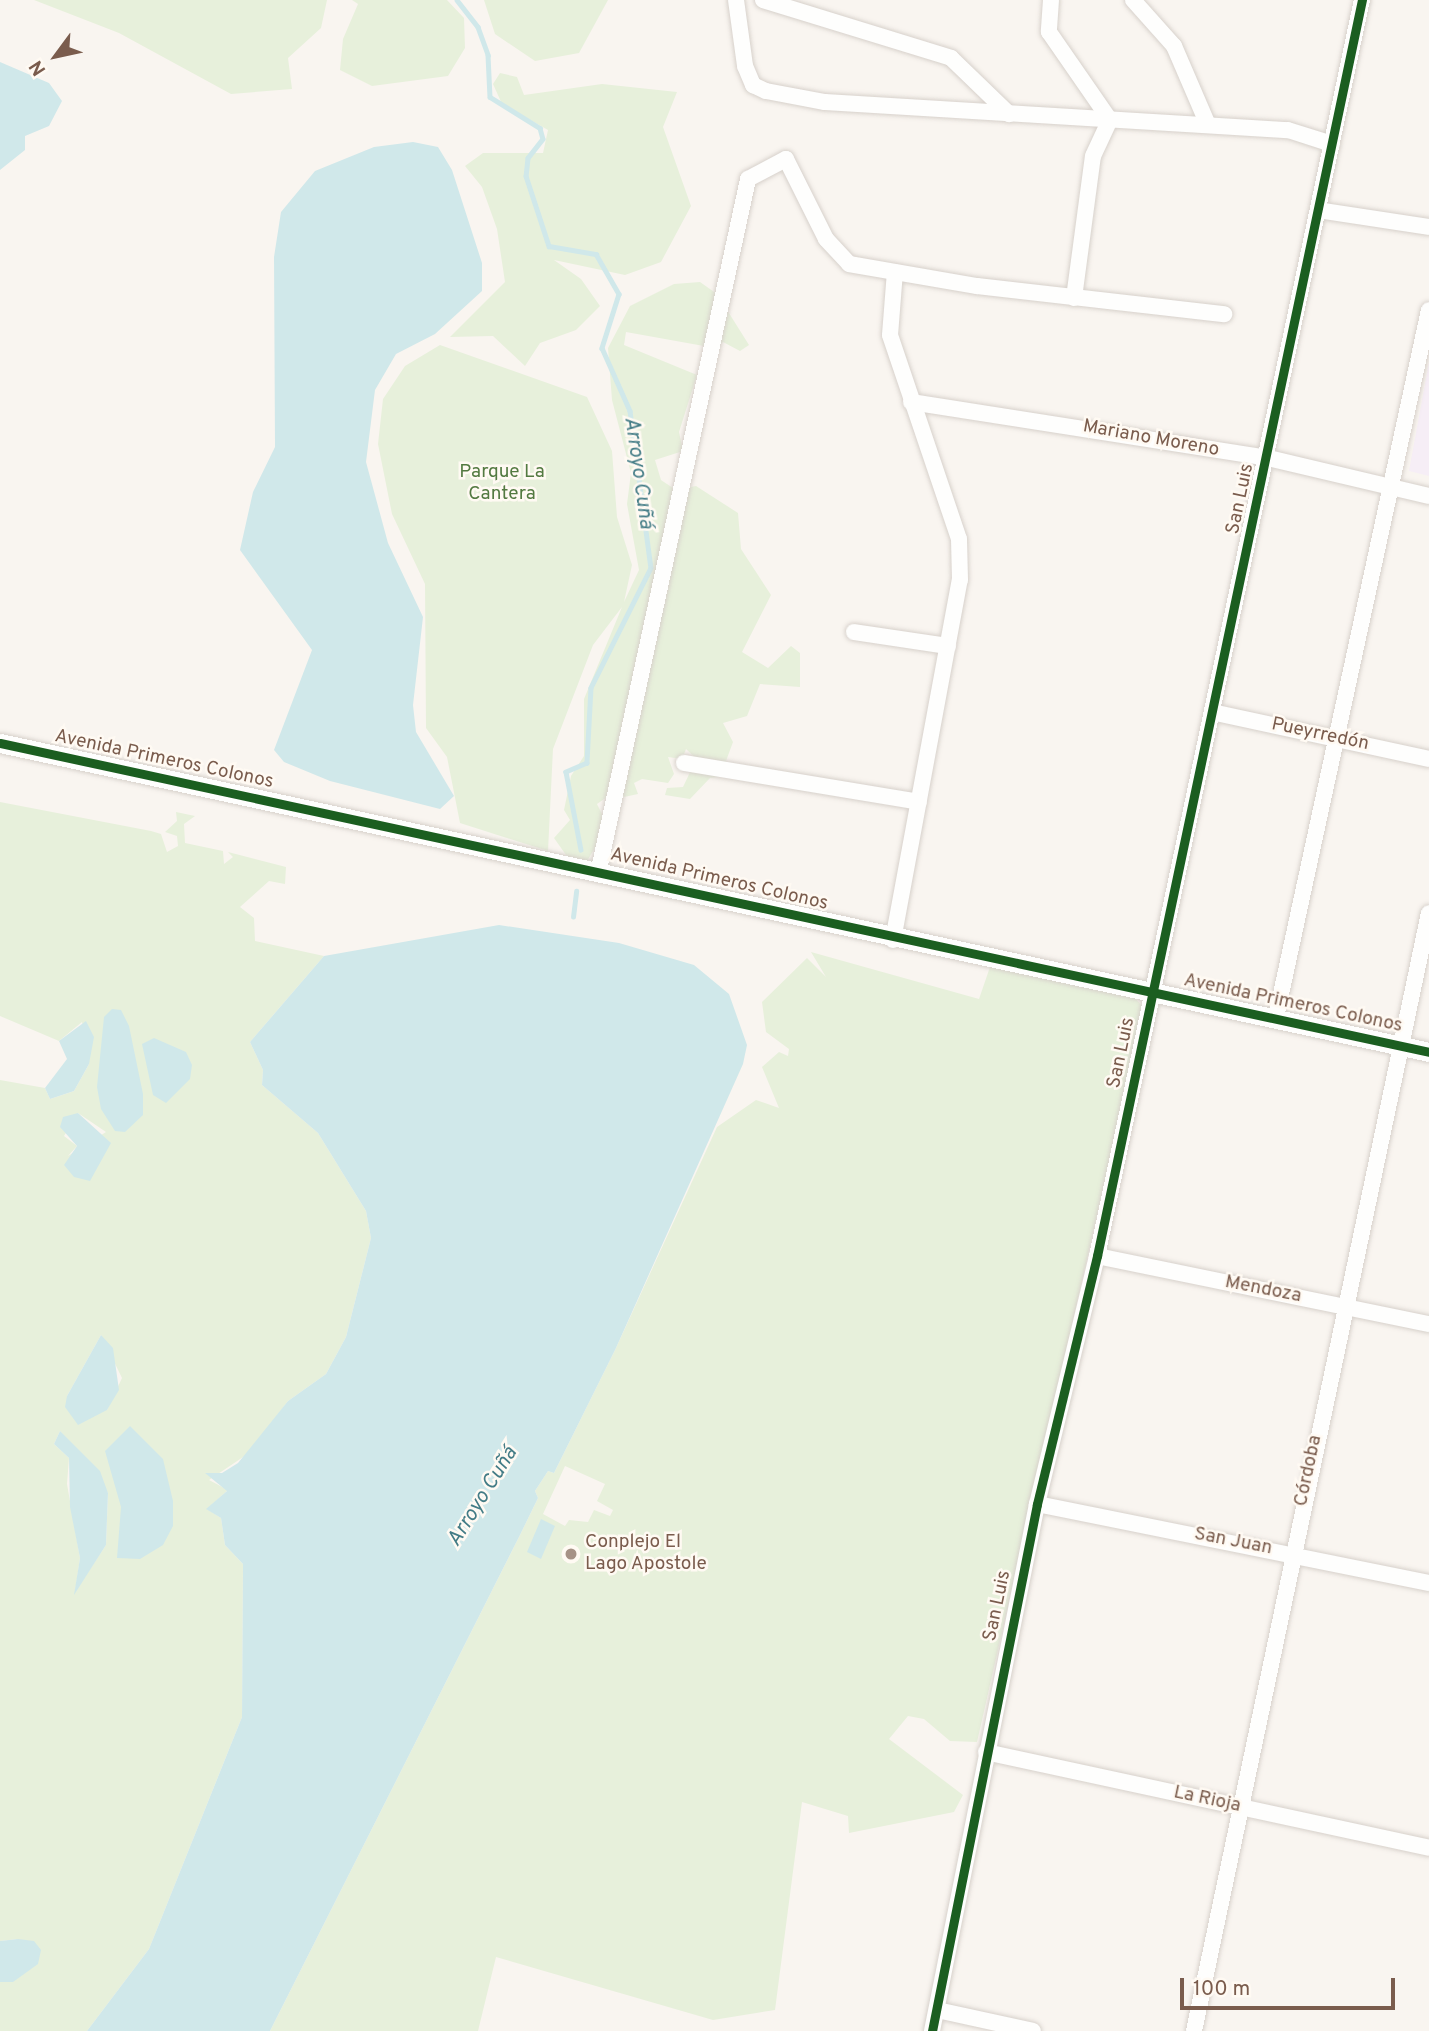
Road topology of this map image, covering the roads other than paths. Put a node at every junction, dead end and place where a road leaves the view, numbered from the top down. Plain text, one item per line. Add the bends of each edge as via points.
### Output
1 (736, 0) edge
2 (764, 0) edge
3 (1051, 0) edge
4 (1133, 0) edge
5 (1362, 0) edge
6 (1009, 114) junction
7 (1110, 120) junction
8 (1208, 125) junction
9 (1332, 144) junction
10 (1318, 211) junction
11 (1429, 228) edge
12 (895, 272) junction
13 (1074, 298) junction
14 (1429, 310) edge
15 (1224, 314) dead end
16 (911, 402) junction
17 (1268, 458) junction
18 (1391, 487) junction
19 (1429, 496) edge
20 (853, 632) dead end
21 (948, 646) junction
22 (1212, 712) junction
23 (1337, 738) junction
24 (0, 743) edge
25 (1429, 759) edge
26 (684, 763) dead end
27 (919, 802) junction
28 (600, 869) junction
29 (1429, 913) edge
30 (893, 940) junction
31 (1153, 991) junction
32 (1276, 1017) junction
33 (1400, 1045) junction
34 (1429, 1052) edge
35 (1097, 1256) junction
36 (1344, 1306) junction
37 (1429, 1324) edge
38 (1037, 1504) junction
39 (1292, 1554) junction
40 (1429, 1583) edge
41 (986, 1752) junction
42 (1240, 1807) junction
43 (1429, 1848) edge
44 (937, 2010) junction
45 (932, 2031) edge
46 (1034, 2031) edge
47 (1194, 2031) edge

1 - 6 street via 745,66 753,85 766,91 825,102
2 - 6 street via 951,58
3 - 7 street via 1049,32
4 - 8 street via 1174,46
5 - 9 street, San Luis
6 - 7 street
7 - 8 street
7 - 13 street via 1093,156
8 - 9 street via 1288,130
9 - 10 street, San Luis
10 - 11 street
10 - 17 street, San Luis
12 - 13 street
12 - 16 street via 890,335
12 - 28 street via 849,264 826,239 786,159 748,178
13 - 15 street
14 - 18 street
16 - 17 street, Mariano Moreno
16 - 21 street via 959,539 960,580
17 - 18 street, Mariano Moreno
17 - 22 street, San Luis
18 - 19 street, Mariano Moreno
18 - 23 street
20 - 21 street
21 - 27 street
22 - 23 street, Pueyrredón
22 - 31 street, San Luis
23 - 25 street, Pueyrredón
23 - 32 street
24 - 28 street, Avenida Primeros Colonos
26 - 27 street
27 - 30 street
28 - 30 street, Avenida Primeros Colonos
29 - 33 street, Córdoba
30 - 31 street, Avenida Primeros Colonos
31 - 32 street, Avenida Primeros Colonos
31 - 35 street, San Luis
32 - 33 street, Avenida Primeros Colonos
33 - 34 street, Avenida Primeros Colonos
33 - 36 street, Córdoba
35 - 36 street, Mendoza
35 - 38 street, San Luis
36 - 37 street, Mendoza
36 - 39 street, Córdoba
38 - 39 street, San Juan
38 - 41 street, San Luis
39 - 40 street, San Juan
39 - 42 street, Córdoba
41 - 42 street, La Rioja
41 - 44 street, San Luis
42 - 43 street, La Rioja
42 - 47 street, Córdoba
44 - 45 street, San Luis
44 - 46 street

